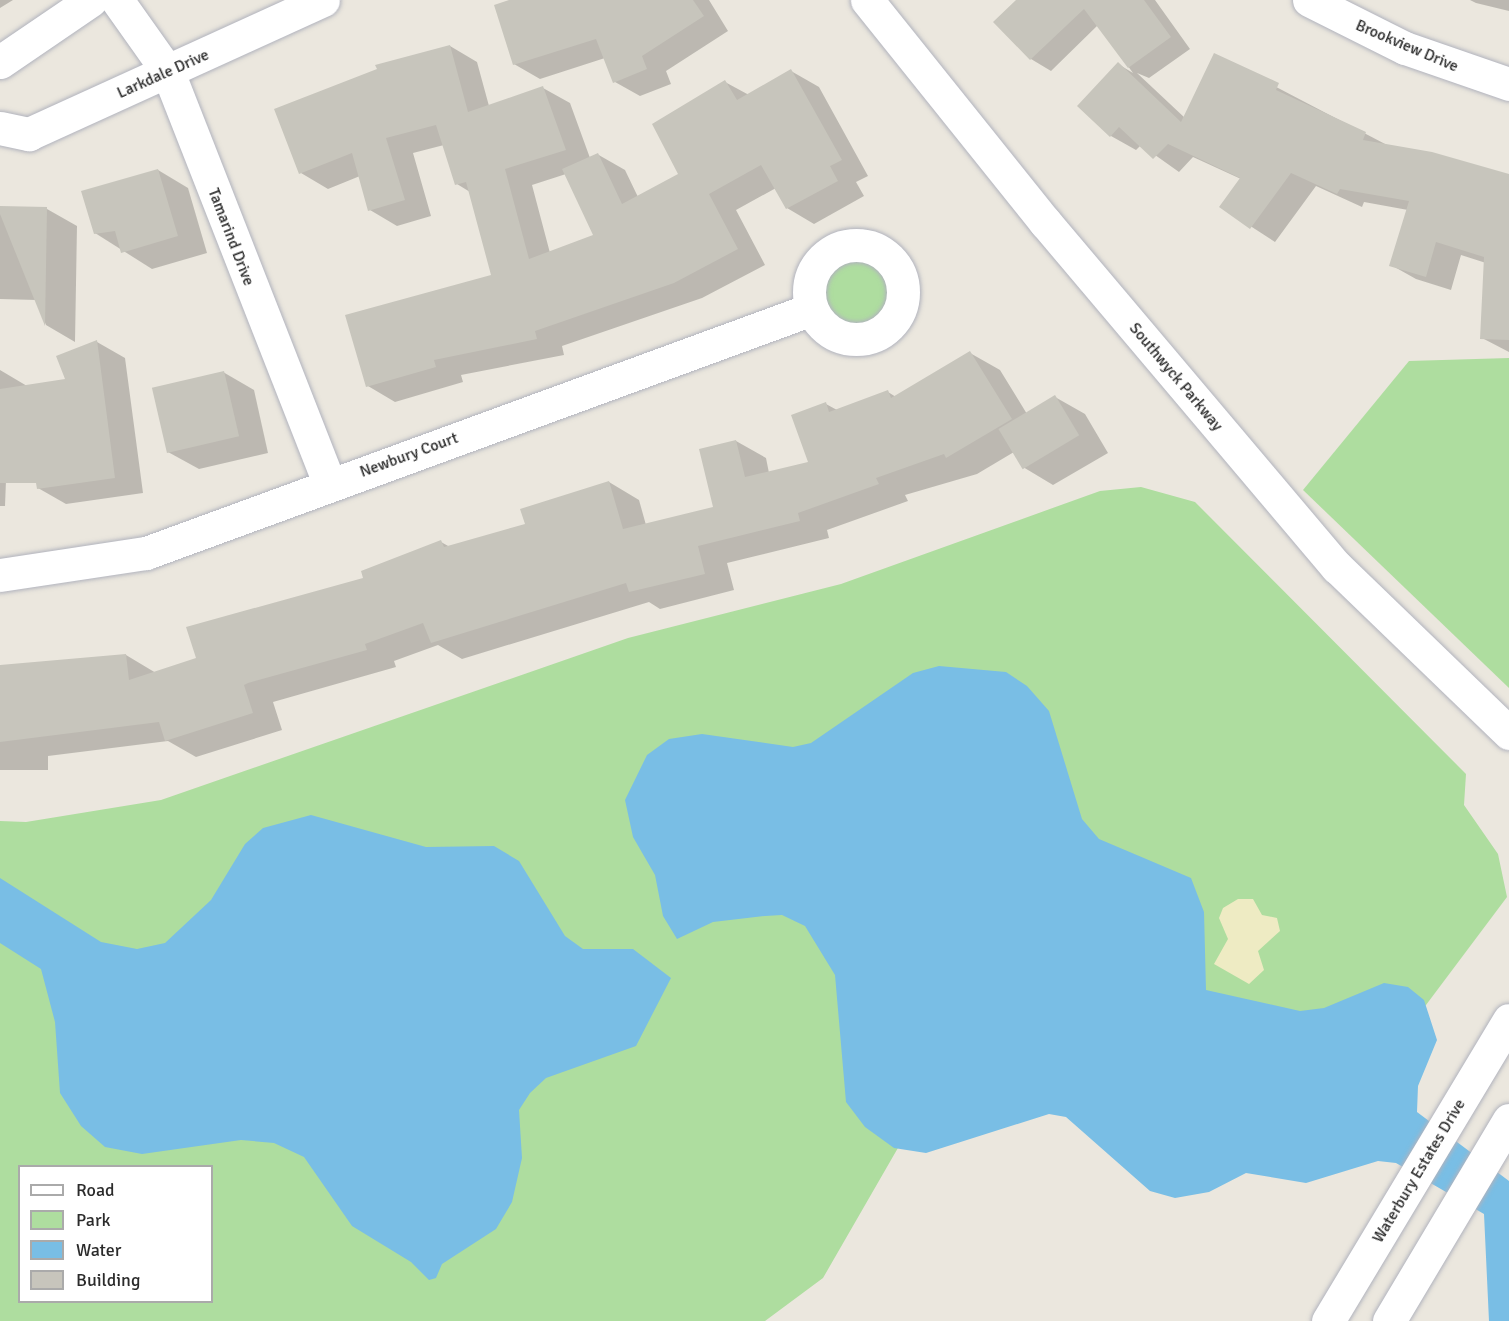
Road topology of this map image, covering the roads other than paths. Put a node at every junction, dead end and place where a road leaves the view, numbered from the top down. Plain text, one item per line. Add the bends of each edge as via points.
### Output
1 (91, 0) edge
2 (117, 0) edge
3 (323, 0) edge
4 (867, 0) edge
5 (1309, 0) edge
6 (0, 62) edge
7 (168, 72) junction
8 (1509, 84) edge
9 (0, 128) edge
10 (812, 309) dead end
11 (329, 483) junction
12 (0, 575) edge
13 (1509, 734) edge
14 (1509, 1020) edge
15 (1502, 1131) edge
16 (1328, 1321) edge
17 (1389, 1321) edge

1 - 6 street
2 - 7 street, Tamarind Drive
3 - 7 street, Larkdale Drive
4 - 13 street, Southwyck Parkway via 1045,222 1337,567
5 - 8 street, Brookview Drive via 1405,48
7 - 9 street, Larkdale Drive via 29,134
7 - 11 street, Tamarind Drive
10 - 11 street, Newbury Court
11 - 12 street, Newbury Court via 146,553
14 - 16 street, Waterbury Estates Drive
15 - 17 street

